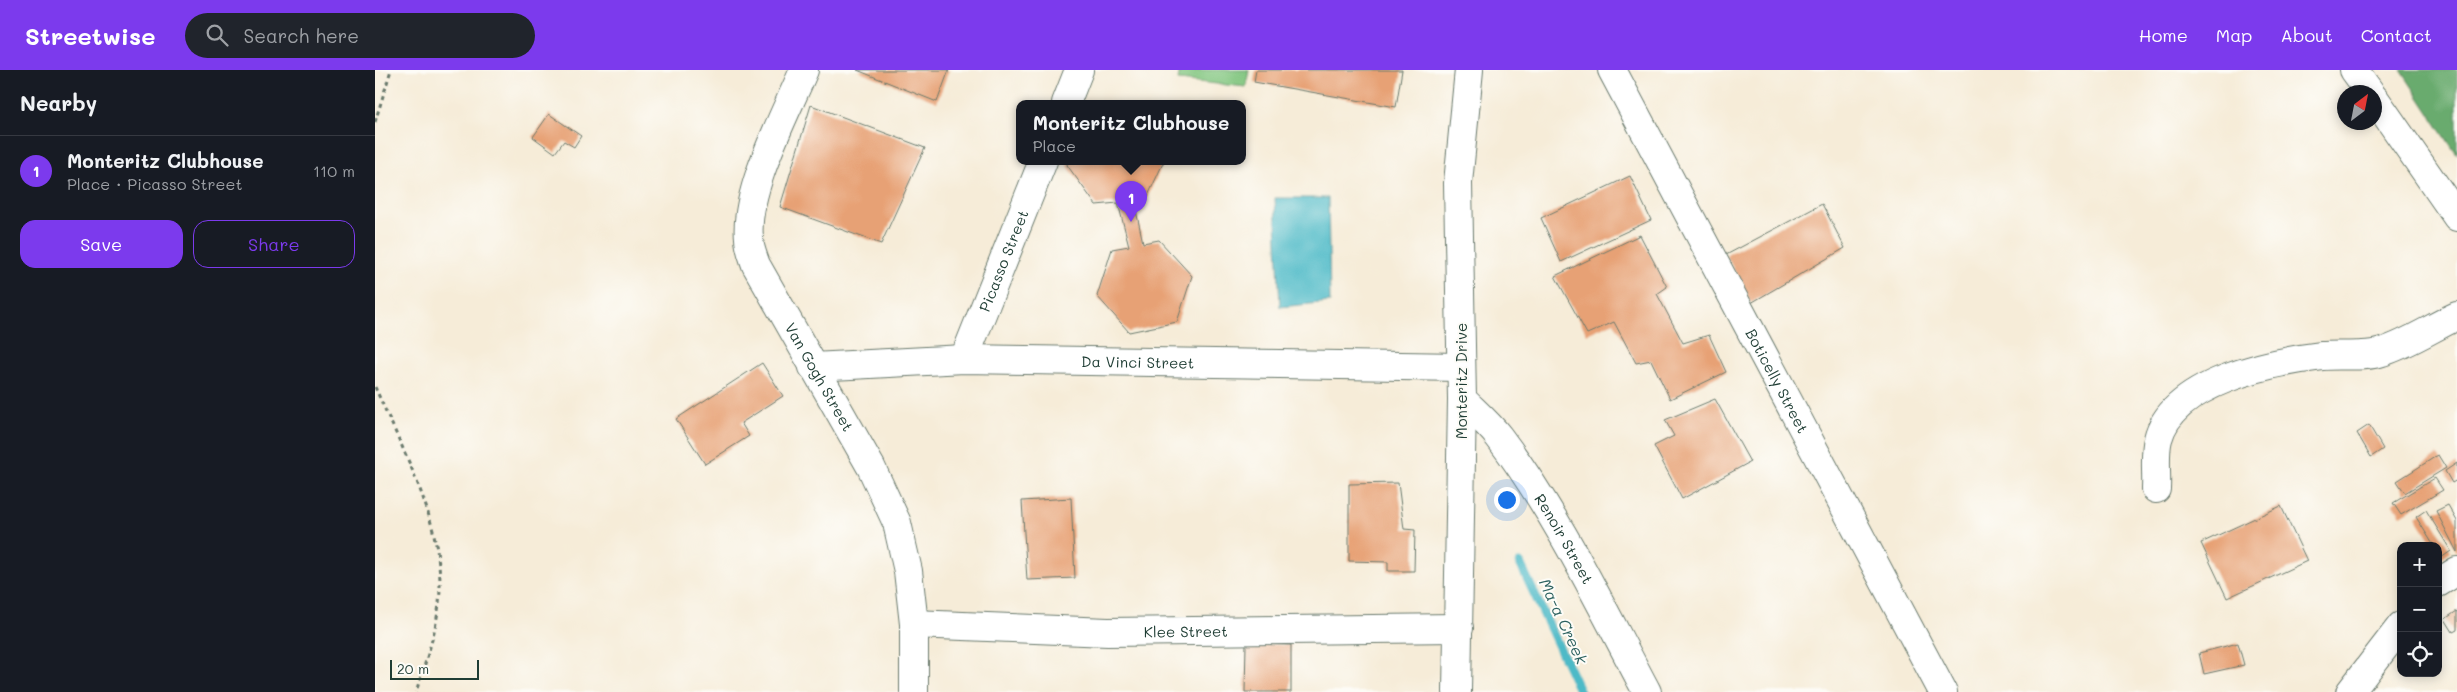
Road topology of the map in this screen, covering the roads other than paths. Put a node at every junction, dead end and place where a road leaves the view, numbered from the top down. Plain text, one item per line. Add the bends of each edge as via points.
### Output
1 (803, 70) edge
2 (1079, 70) edge
3 (1469, 70) edge
4 (1612, 70) edge
5 (2354, 70) edge
6 (2365, 85) edge
7 (1067, 100) edge
8 (2382, 109) edge
9 (1041, 165) edge
10 (2457, 217) edge
11 (2457, 316) edge
12 (963, 359) junction
13 (813, 366) junction
14 (1461, 367) junction
15 (1462, 399) junction
16 (2156, 489) dead end
17 (2457, 571) edge
18 (2442, 580) edge
19 (914, 624) junction
20 (1459, 628) junction
21 (2397, 631) edge
22 (914, 692) edge
23 (1457, 692) edge
24 (1647, 692) edge
25 (1943, 692) edge
26 (2350, 692) edge

1 - 13 street, Van Gogh Street via 757,181 749,211 749,239 756,265
2 - 7 street
3 - 14 street, Monteritz Drive via 1458,183
4 - 25 street, Boticelly Street
5 - 6 street
8 - 10 street
9 - 12 street, Picasso Street
11 - 16 street via 2381,353 2321,356 2250,369 2209,387 2183,403 2166,420 2157,440
12 - 13 street, Da Vinci Street
12 - 14 street, Da Vinci Street
13 - 19 street, Van Gogh Street via 871,467 897,523 908,571
14 - 15 street, Monteritz Drive
15 - 20 street, Monteritz Drive
15 - 24 street, Renoir Street via 1497,436 1532,485
17 - 18 street
19 - 20 street, Klee Street via 1108,632
19 - 22 street, Van Gogh Street
20 - 23 street, Monteritz Drive
21 - 26 street

